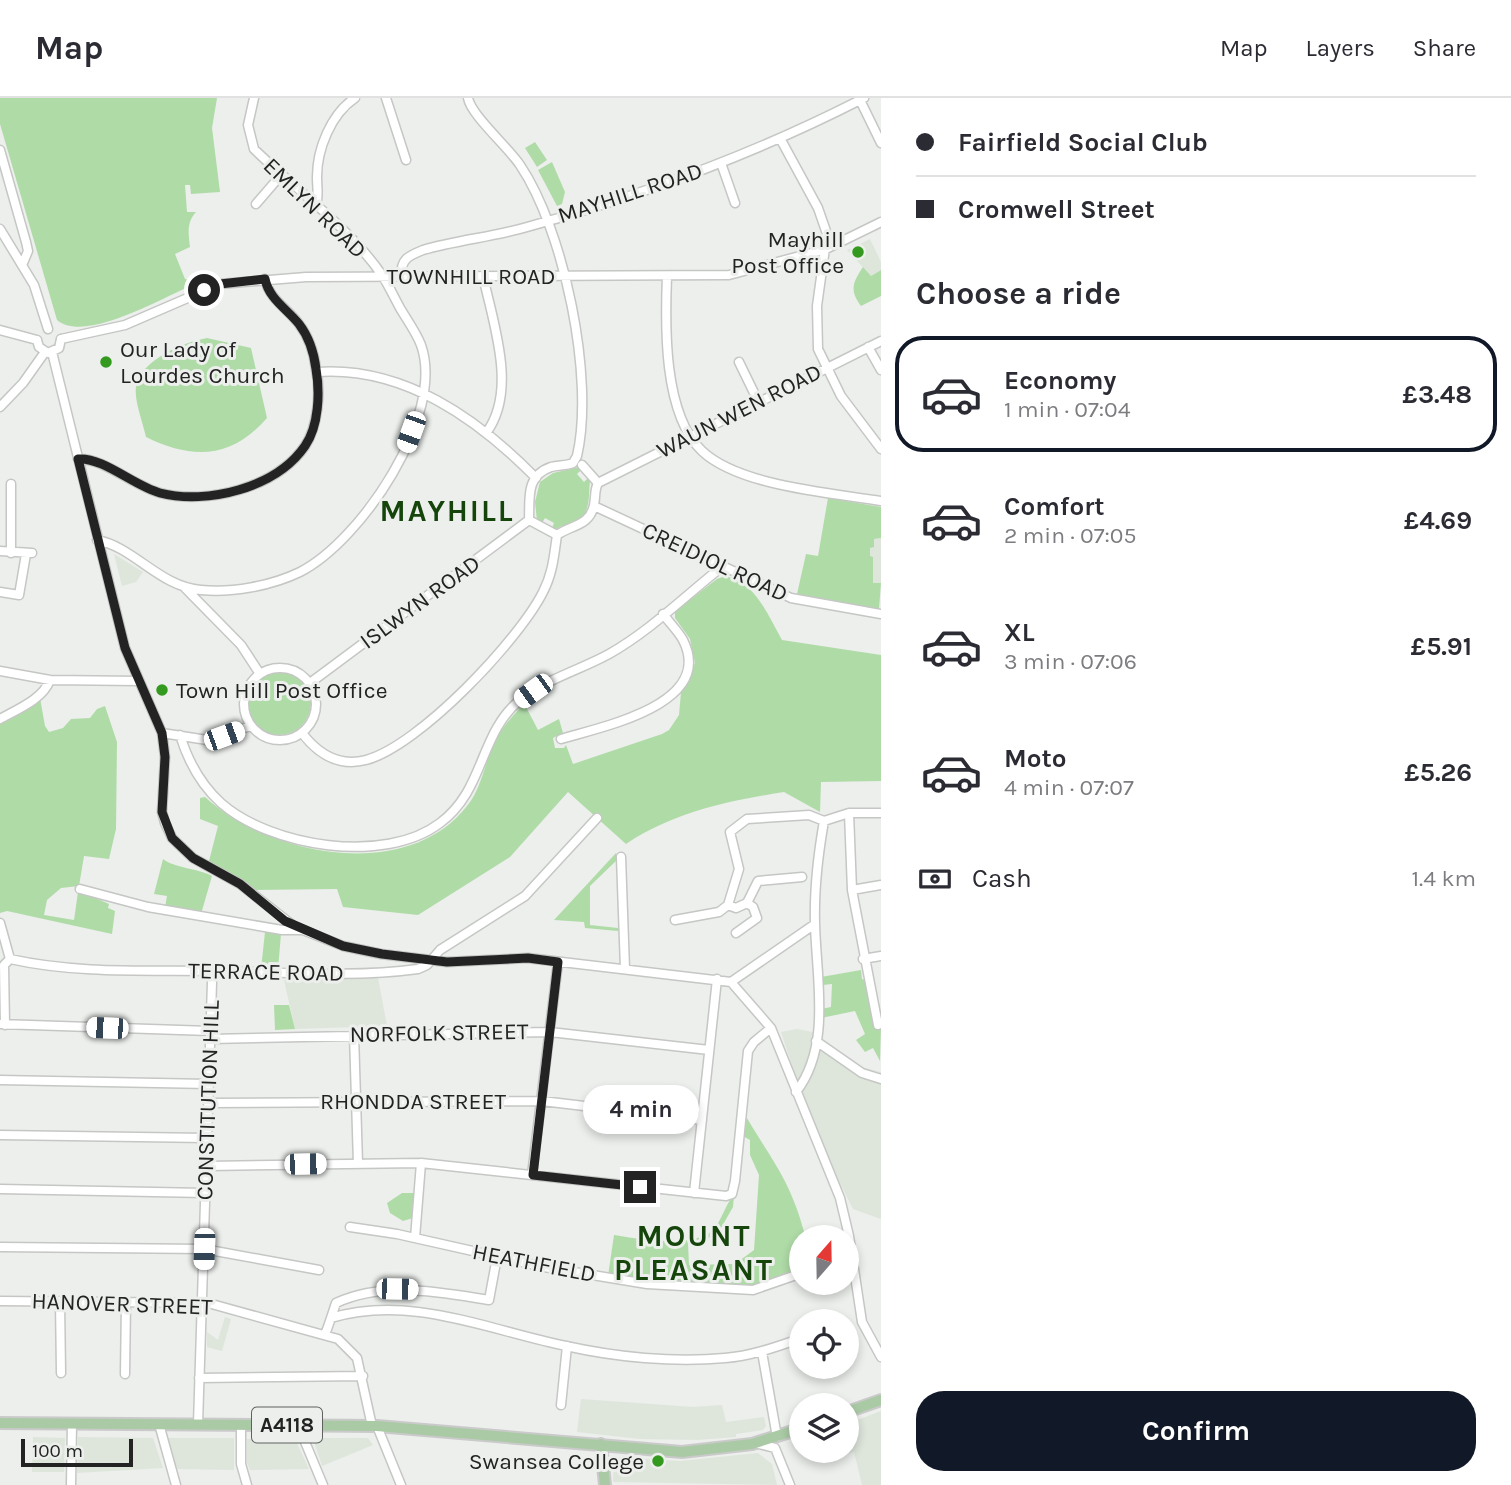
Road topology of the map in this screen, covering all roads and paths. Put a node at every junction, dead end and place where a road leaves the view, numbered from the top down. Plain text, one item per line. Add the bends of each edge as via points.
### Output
1 (254, 98) edge
2 (355, 98) edge
3 (386, 98) edge
4 (468, 98) edge
5 (861, 99) edge
6 (781, 140) junction
7 (881, 143) edge
8 (0, 150) edge
9 (406, 160) dead end
10 (721, 163) junction
11 (281, 175) junction
12 (735, 203) dead end
13 (256, 205) dead end
14 (316, 205) junction
15 (547, 220) junction
16 (881, 222) edge
17 (0, 229) edge
18 (826, 250) junction
19 (23, 263) junction
20 (383, 276) junction
21 (401, 276) junction
22 (483, 276) junction
23 (563, 276) junction
24 (667, 276) junction
25 (265, 279) junction
26 (48, 329) junction
27 (0, 330) edge
28 (61, 339) junction
29 (37, 340) junction
30 (881, 341) edge
31 (868, 347) junction
32 (49, 352) junction
33 (739, 362) dead end
34 (826, 366) junction
35 (881, 370) edge
36 (317, 372) junction
37 (422, 391) junction
38 (758, 401) junction
39 (0, 407) edge
40 (486, 433) junction
41 (690, 435) junction
42 (881, 449) edge
43 (78, 459) junction
44 (578, 464) junction
45 (536, 478) junction
46 (598, 483) junction
47 (10, 484) dead end
48 (881, 501) edge
49 (594, 506) junction
50 (529, 520) junction
51 (557, 535) junction
52 (97, 540) junction
53 (0, 551) edge
54 (11, 553) junction
55 (723, 566) junction
56 (186, 588) junction
57 (0, 592) edge
58 (663, 614) junction
59 (881, 614) edge
60 (0, 671) edge
61 (260, 674) junction
62 (50, 680) junction
63 (139, 681) junction
64 (310, 684) junction
65 (0, 719) edge
66 (251, 726) junction
67 (162, 733) junction
68 (302, 733) junction
69 (180, 735) junction
70 (561, 739) dead end
71 (849, 813) junction
72 (881, 813) edge
73 (597, 818) dead end
74 (824, 821) junction
75 (621, 857) dead end
76 (802, 877) dead end
77 (881, 885) edge
78 (80, 889) dead end
79 (852, 890) junction
80 (747, 903) junction
81 (728, 905) junction
82 (675, 920) dead end
83 (0, 923) edge
84 (815, 924) junction
85 (303, 930) junction
86 (736, 933) dead end
87 (881, 956) edge
88 (430, 959) junction
89 (863, 959) junction
90 (8, 960) junction
91 (558, 962) junction
92 (625, 969) junction
93 (717, 979) junction
94 (212, 982) dead end
95 (731, 982) junction
96 (2, 1025) edge
97 (878, 1025) dead end
98 (771, 1028) junction
99 (550, 1032) junction
100 (354, 1034) junction
101 (210, 1035) junction
102 (816, 1041) junction
103 (709, 1050) junction
104 (881, 1079) edge
105 (0, 1080) edge
106 (209, 1084) junction
107 (796, 1092) junction
108 (356, 1100) junction
109 (542, 1101) junction
110 (208, 1103) junction
111 (702, 1120) junction
112 (0, 1135) edge
113 (207, 1138) junction
114 (421, 1163) junction
115 (358, 1164) junction
116 (206, 1166) junction
117 (533, 1175) junction
118 (0, 1189) edge
119 (205, 1193) junction
120 (694, 1193) junction
121 (846, 1225) edge
122 (350, 1227) dead end
123 (415, 1238) junction
124 (0, 1248) edge
125 (204, 1249) junction
126 (497, 1257) junction
127 (319, 1270) dead end
128 (789, 1278) edge
129 (857, 1295) edge
130 (0, 1301) edge
131 (60, 1301) junction
132 (126, 1302) junction
133 (202, 1302) junction
134 (331, 1318) junction
135 (325, 1335) junction
136 (789, 1343) edge
137 (567, 1346) junction
138 (762, 1352) junction
139 (881, 1357) edge
140 (61, 1373) dead end
141 (125, 1374) dead end
142 (363, 1376) junction
143 (199, 1378) junction
144 (881, 1399) edge
145 (561, 1405) dead end
146 (859, 1407) edge
147 (0, 1423) edge
148 (72, 1423) junction
149 (159, 1424) junction
150 (198, 1424) junction
151 (241, 1425) junction
152 (298, 1425) junction
153 (375, 1426) junction
154 (789, 1433) edge
155 (777, 1437) junction
156 (601, 1444) junction
157 (752, 1444) junction
158 (73, 1485) edge
159 (176, 1485) edge
160 (247, 1485) edge
161 (323, 1485) edge
162 (401, 1485) edge
163 (605, 1485) edge
164 (790, 1485) edge

1 - 11 street, EMLYN ROAD via 247,125 249,138
2 - 14 street via 338,114 327,134 318,160
3 - 9 street
4 - 15 street via 471,110 520,164
5 - 6 street, MAYHILL ROAD
5 - 7 street
6 - 10 street, MAYHILL ROAD
6 - 18 street via 818,208 827,234
8 - 19 street via 28,251
10 - 12 street
10 - 15 street, MAYHILL ROAD
11 - 13 street
11 - 14 street, EMLYN ROAD
14 - 20 street, EMLYN ROAD
15 - 21 street, MAYHILL ROAD via 423,250 401,264
15 - 23 street
16 - 18 street, TOWNHILL ROAD
17 - 19 street
18 - 24 street, TOWNHILL ROAD via 729,275
18 - 34 street via 816,327 818,349
19 - 26 street
20 - 21 street, TOWNHILL ROAD
20 - 25 street, TOWNHILL ROAD
20 - 37 street, EMLYN ROAD via 420,345
21 - 22 street, TOWNHILL ROAD
22 - 23 street, TOWNHILL ROAD
22 - 40 street via 500,379 496,415
23 - 24 street, TOWNHILL ROAD
23 - 44 street via 580,356
24 - 41 street via 667,366
25 - 28 street, TOWNHILL ROAD via 220,284 125,325
25 - 36 street via 270,294 307,337
26 - 28 street via 57,331
26 - 29 street via 40,332
27 - 29 street
28 - 32 street via 59,347
29 - 32 street
30 - 31 street, WAUN WEN ROAD
31 - 34 street, WAUN WEN ROAD
31 - 35 street
32 - 39 street
32 - 43 street
33 - 38 street
34 - 38 street, WAUN WEN ROAD
34 - 42 street via 841,396
36 - 37 street via 369,376
36 - 43 street via 317,407 304,448 267,477 239,490 170,495 144,488 93,459
37 - 40 street
37 - 56 street, EMLYN ROAD via 406,447 388,483 362,518 322,555 301,571 276,580 242,588
38 - 41 street, WAUN WEN ROAD
40 - 45 street
41 - 46 street, WAUN WEN ROAD
41 - 48 street via 712,459 746,474
43 - 52 street
44 - 45 street via 548,468
44 - 46 street
45 - 50 street via 528,498
46 - 49 street
47 - 54 street
49 - 51 street via 581,524
49 - 55 street, CREIDIOL ROAD
50 - 51 street
50 - 64 street, ISLWYN ROAD
51 - 68 street via 551,575 530,614 482,671 425,724 366,760 323,755
52 - 56 street via 112,544
52 - 63 street via 125,648
53 - 54 street
54 - 57 street via 29,554 19,595
55 - 58 street
55 - 59 street, CREIDIOL ROAD via 791,598
56 - 61 street via 241,645
58 - 69 street via 609,654 517,702 498,725 469,794 441,823 408,840 381,846 332,845 254,824 207,789 193,769
58 - 70 street via 683,641 689,663 683,682 648,712
60 - 62 street
61 - 64 street via 287,668
61 - 66 street via 244,696 244,712
62 - 63 street
62 - 65 street via 47,690
63 - 67 street
64 - 68 street via 316,706
66 - 68 street via 272,739
66 - 69 street via 207,740
67 - 69 street
67 - 85 street via 162,812 172,838 193,858 240,884
71 - 72 street
71 - 74 street
71 - 79 street
73 - 88 street via 525,896
74 - 81 street via 809,815 747,819 730,832 739,869
74 - 84 street via 815,881
75 - 92 street
76 - 80 street via 758,881
77 - 79 street
78 - 85 street via 148,907
79 - 89 street
80 - 81 street via 736,908
80 - 86 street via 754,907 757,918
81 - 82 street via 719,912
83 - 90 street
84 - 95 street
84 - 102 street via 820,1009
85 - 88 street via 343,946
87 - 89 street
88 - 90 street, TERRACE ROAD via 418,969 344,974 114,971 48,968
88 - 91 street, TERRACE ROAD
89 - 97 street
90 - 96 street
91 - 92 street, TERRACE ROAD
91 - 99 street
92 - 93 street, TERRACE ROAD
93 - 95 street, TERRACE ROAD
93 - 103 street
94 - 101 street, CONSTITUTION HILL
95 - 98 street
96 - 101 street, NORFOLK STREET
98 - 107 street
98 - 120 street via 748,1051 732,1194
99 - 100 street, NORFOLK STREET
99 - 103 street, NORFOLK STREET
99 - 109 street
100 - 101 street, NORFOLK STREET
100 - 108 street
101 - 106 street, CONSTITUTION HILL
102 - 104 street via 862,1073
102 - 107 street
103 - 111 street
105 - 106 street
106 - 110 street, CONSTITUTION HILL
107 - 121 street
108 - 109 street, RHONDDA STREET
108 - 110 street, RHONDDA STREET
108 - 115 street
109 - 111 street, RHONDDA STREET
109 - 117 street
110 - 113 street, CONSTITUTION HILL
111 - 120 street
112 - 113 street
113 - 116 street, CONSTITUTION HILL
114 - 115 street
114 - 117 street
114 - 123 street
115 - 116 street
116 - 119 street, CONSTITUTION HILL
117 - 120 street
118 - 119 street
119 - 125 street, CONSTITUTION HILL
122 - 123 street, HEATHFIELD
123 - 126 street, HEATHFIELD
124 - 125 street
125 - 127 street
125 - 133 street, CONSTITUTION HILL
126 - 128 street, HEATHFIELD via 598,1277 721,1290 753,1290
126 - 134 street via 489,1300 412,1290 371,1291 336,1303
129 - 139 street via 862,1322
130 - 131 street, HANOVER STREET
131 - 132 street, HANOVER STREET
131 - 140 street
132 - 133 street, HANOVER STREET
132 - 141 street
133 - 135 street, HANOVER STREET
133 - 143 street, CONSTITUTION HILL
134 - 135 street
134 - 137 street via 377,1308 405,1308
135 - 142 street, HANOVER STREET via 353,1350
136 - 138 street
137 - 138 street via 664,1358 724,1359
137 - 145 street
138 - 155 street
142 - 143 street
142 - 153 street, HANOVER STREET
143 - 150 street, CONSTITUTION HILL
144 - 146 main road
147 - 148 main road, A4118
148 - 149 main road, A4118
148 - 158 street
149 - 150 main road, A4118
149 - 159 street
150 - 151 main road, A4118
151 - 152 main road, A4118
151 - 160 street via 241,1464
152 - 153 main road, A4118
152 - 161 street
153 - 156 main road, A4118
153 - 162 street, HANOVER STREET
154 - 155 main road, A4118
155 - 157 main road, A4118
156 - 157 main road, A4118 via 692,1451
156 - 163 main road
157 - 164 street via 775,1448

